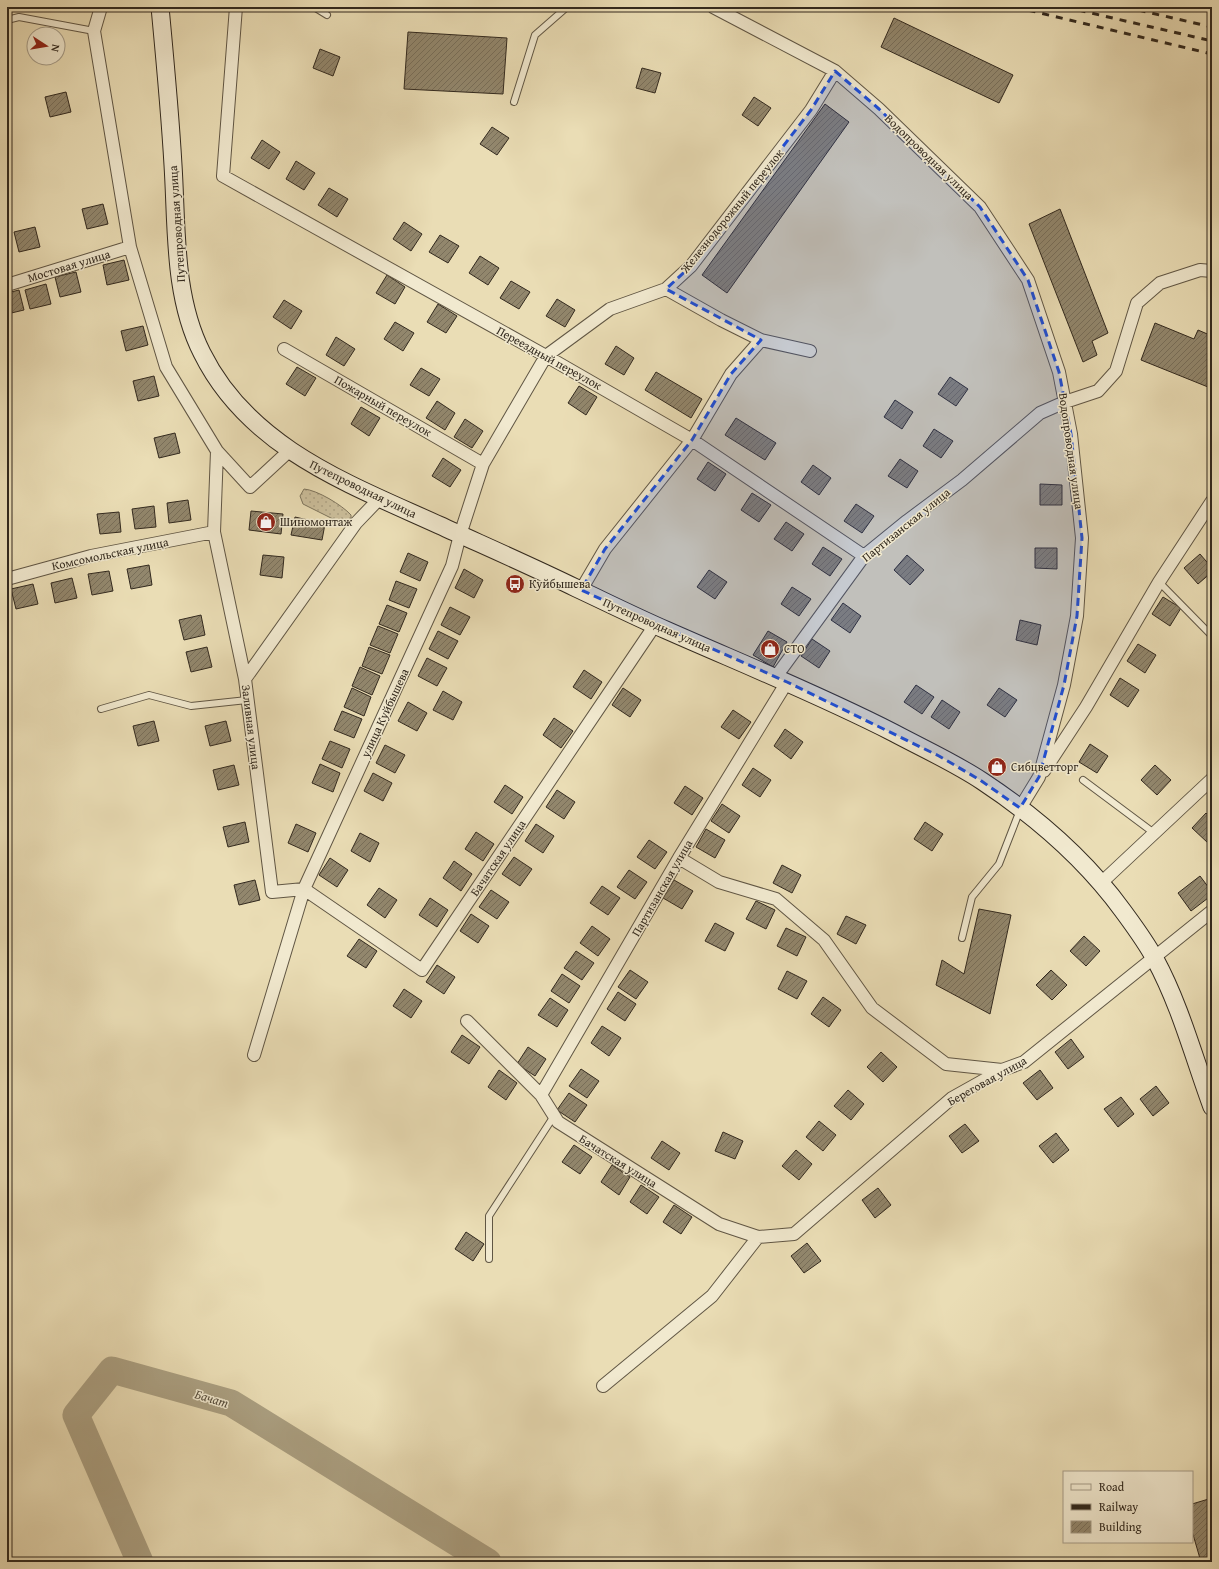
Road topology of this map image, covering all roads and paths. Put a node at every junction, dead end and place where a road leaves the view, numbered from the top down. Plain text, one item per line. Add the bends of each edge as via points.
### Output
1 (101, 7) edge
2 (160, 7) edge
3 (236, 7) edge
4 (314, 7) edge
5 (566, 7) edge
6 (713, 7) edge
7 (327, 15) dead end
8 (7, 20) edge
9 (94, 31) junction
10 (835, 71) junction
11 (514, 102) dead end
12 (130, 247) junction
13 (1212, 271) edge
14 (7, 285) edge
15 (666, 289) junction
16 (761, 340) junction
17 (284, 349) dead end
18 (810, 351) dead end
19 (546, 356) junction
20 (1065, 402) junction
21 (692, 440) junction
22 (217, 451) junction
23 (289, 451) junction
24 (483, 464) junction
25 (380, 498) junction
26 (1212, 501) edge
27 (214, 532) junction
28 (460, 534) junction
29 (864, 556) junction
30 (7, 579) edge
31 (1159, 582) junction
32 (581, 590) junction
33 (655, 625) junction
34 (1212, 636) edge
35 (245, 679) junction
36 (781, 680) junction
37 (247, 700) junction
38 (101, 709) dead end
39 (1212, 779) edge
40 (1083, 780) dead end
41 (1023, 804) junction
42 (1154, 833) junction
43 (679, 858) junction
44 (1101, 883) junction
45 (304, 889) junction
46 (1212, 911) edge
47 (962, 938) dead end
48 (1154, 958) junction
49 (467, 1021) dead end
50 (254, 1055) dead end
51 (1002, 1070) junction
52 (541, 1096) junction
53 (1212, 1107) edge
54 (554, 1116) junction
55 (758, 1237) junction
56 (488, 1259) dead end
57 (603, 1386) dead end

1 - 9 street
2 - 23 main road, Путепроводная улица via 179,265 191,328 201,352 228,393 246,414
3 - 19 street, Переездный переулок via 223,176
4 - 7 lane
5 - 11 lane via 535,35
6 - 10 street, Водопроводная улица
8 - 9 lane via 19,17
9 - 12 street
10 - 15 street, Железнодорожный переулок via 811,110 691,266
10 - 20 street, Водопроводная улица via 879,109 980,207 1028,280 1059,372
12 - 14 street, Мостовая улица
12 - 22 street via 166,367
13 - 20 street, Партизанская улица via 1200,270 1160,283 1137,304 1116,371 1098,391
15 - 16 street
15 - 19 street, Железнодорожный переулок via 610,308
16 - 18 street
16 - 21 street via 731,374
17 - 24 street, Пожарный переулок
19 - 21 street, Переездный переулок
19 - 24 street, Железнодорожный переулок
20 - 29 street, Партизанская улица via 1040,413 962,480 907,520
20 - 41 street, Водопроводная улица via 1082,538 1076,616 1064,685 1039,777
21 - 29 street, Переездный переулок
21 - 32 street via 605,549
22 - 23 street via 250,487
22 - 27 street, Заливная улица
23 - 25 main road, Путепроводная улица via 331,475
24 - 28 street, Железнодорожный переулок
25 - 28 main road, Путепроводная улица
25 - 35 street via 356,523
26 - 31 street
27 - 30 street, Комсомольская улица via 91,556
27 - 35 street, Заливная улица
28 - 32 main road, Путепроводная улица
28 - 45 street, улица Куйбышева via 452,566
29 - 36 street, Партизанская улица
31 - 34 lane
31 - 41 street via 1086,707
32 - 33 main road, Путепроводная улица
33 - 36 main road, Путепроводная улица
33 - 45 street, Бачатская улица via 422,970
35 - 37 street, Заливная улица
36 - 41 main road, Путепроводная улица via 939,756
36 - 43 street, Партизанская улица
37 - 38 lane via 191,706 149,695
37 - 45 street, Заливная улица via 272,892
39 - 42 street
40 - 42 lane
41 - 44 main road, Путепроводная улица
41 - 47 lane via 998,864 972,897
42 - 44 street
43 - 51 street via 719,882 776,898 824,940 872,1008 946,1064
43 - 52 street, Партизанская улица
44 - 48 main road, Путепроводная улица
45 - 50 street, улица Куйбышева
46 - 48 street, Береговая улица
48 - 51 street, Береговая улица via 1024,1062
48 - 53 main road, Путепроводная улица via 1179,1014
49 - 52 street, Бачатская улица
51 - 55 street, Береговая улица via 952,1098 794,1234
52 - 54 street, Бачатская улица
54 - 55 street, Бачатская улица via 558,1122 719,1224
54 - 56 lane via 489,1216
55 - 57 street via 712,1296

